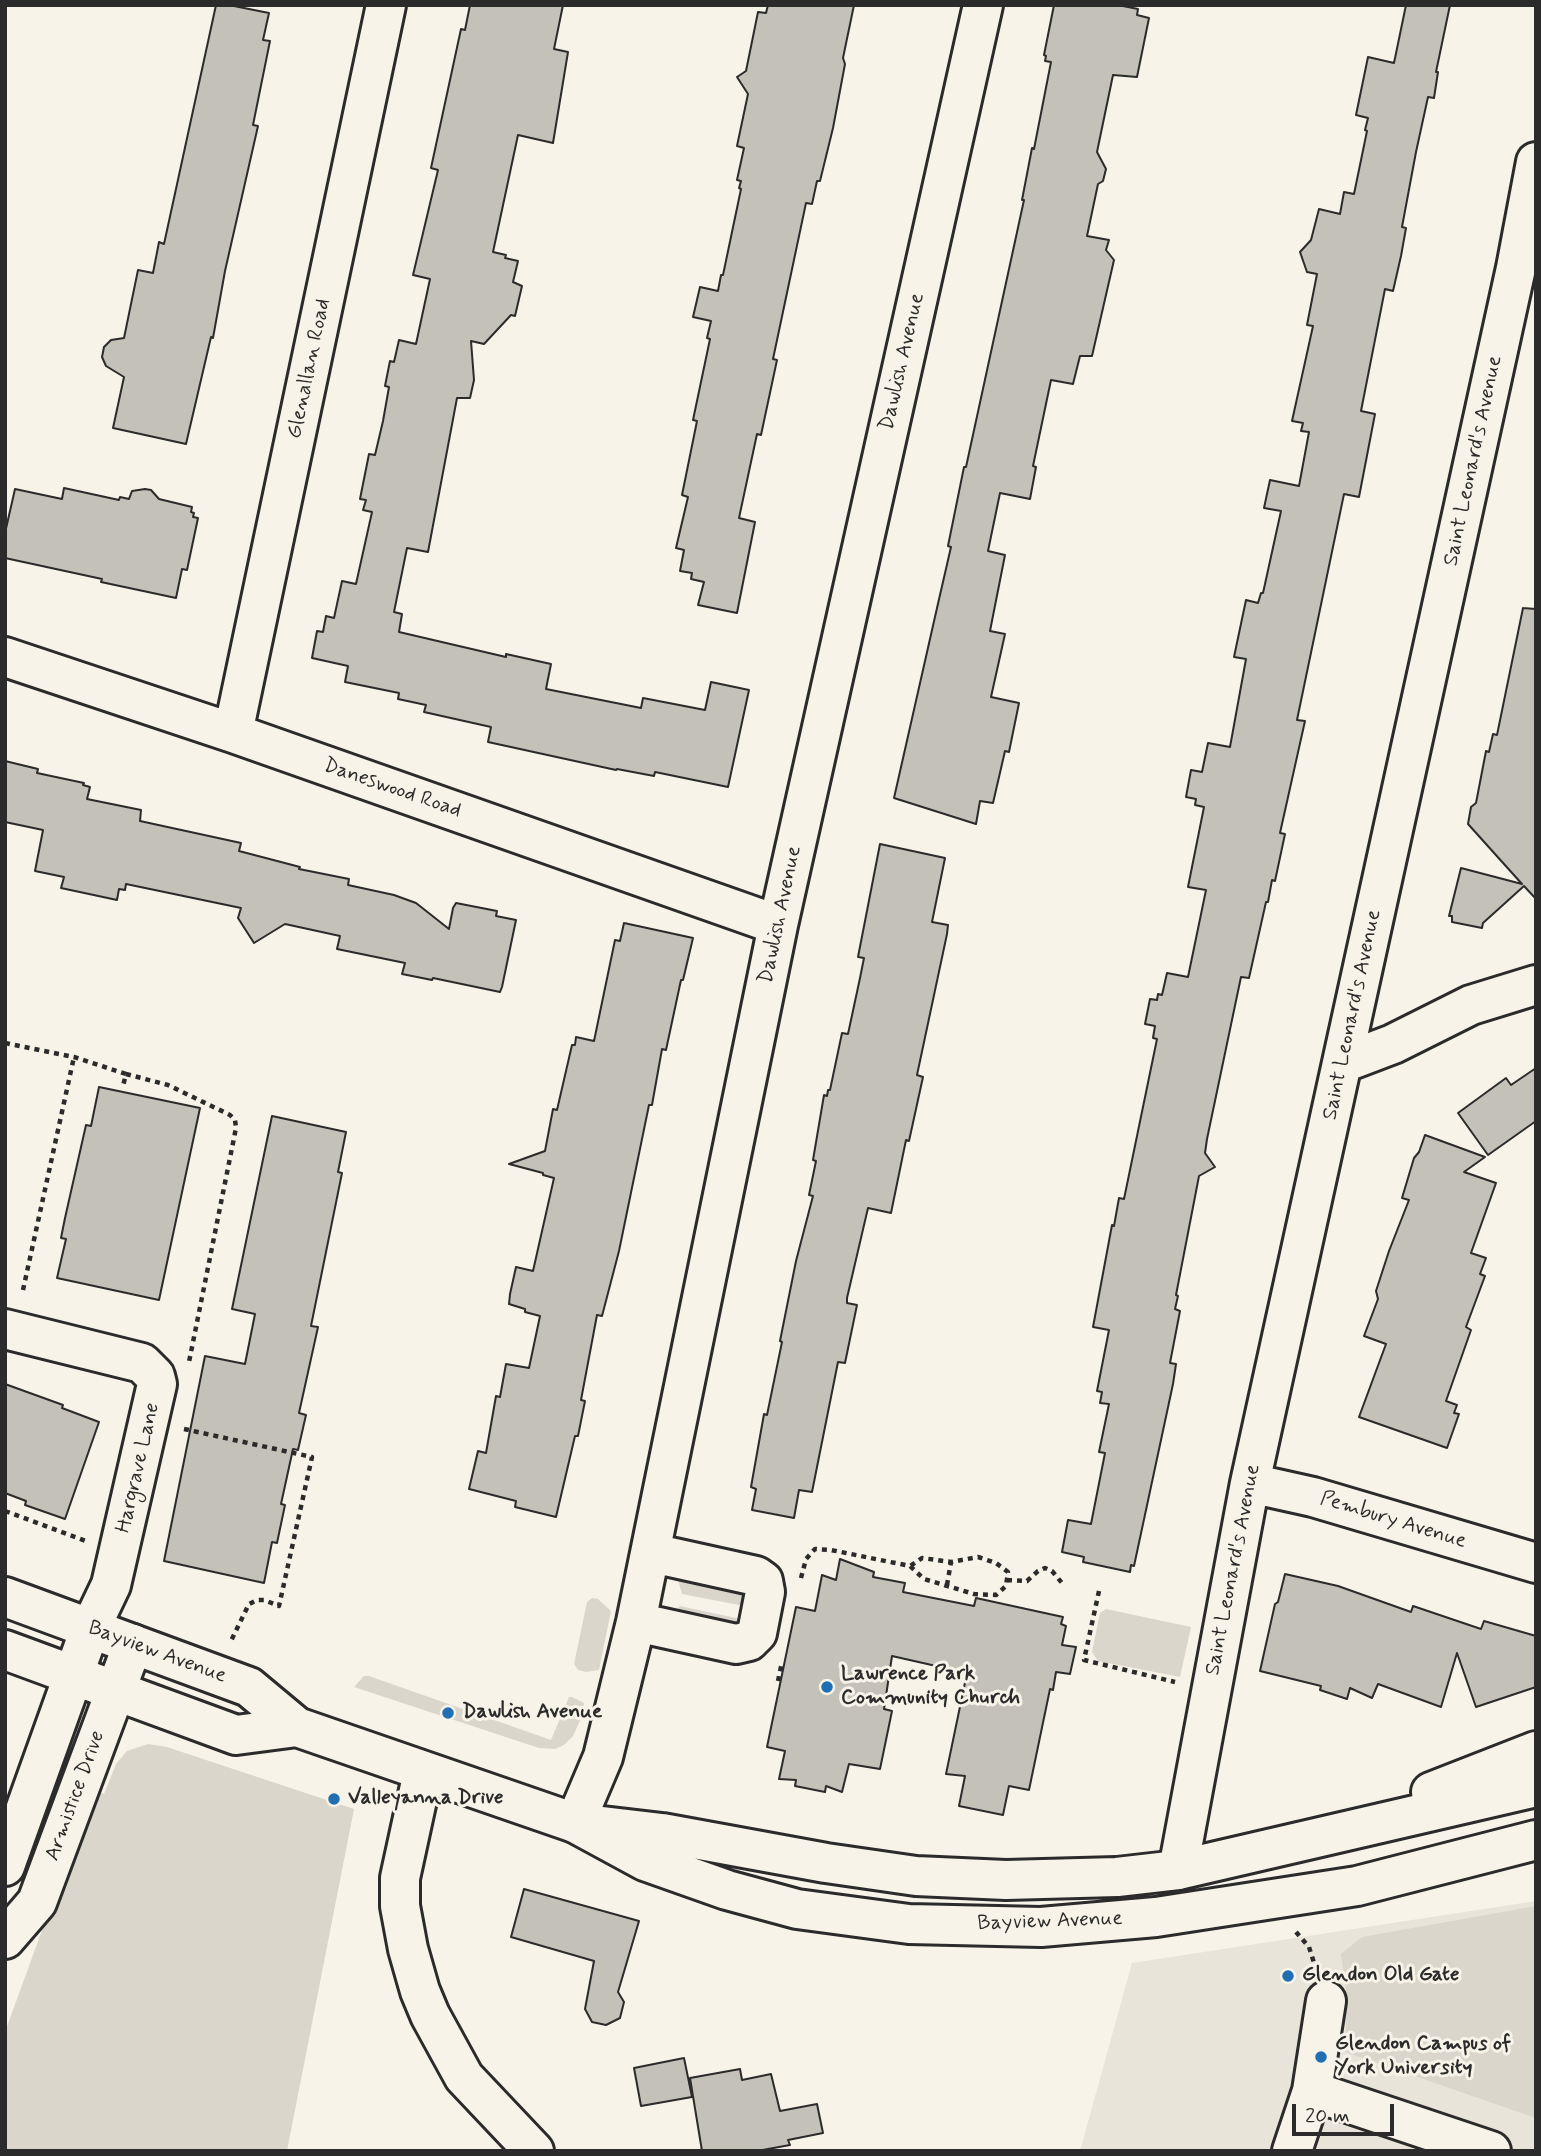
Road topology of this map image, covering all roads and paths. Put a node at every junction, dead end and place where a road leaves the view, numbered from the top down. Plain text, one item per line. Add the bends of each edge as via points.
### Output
1 (386, 5) edge
2 (983, 5) edge
3 (1536, 162) edge
4 (1526, 274) edge
5 (5, 657) edge
6 (233, 733) junction
7 (778, 925) junction
8 (1536, 985) edge
9 (5, 1043) edge
10 (74, 1057) junction
11 (1343, 1063) junction
12 (126, 1074) junction
13 (124, 1086) dead end
14 (23, 1290) dead end
15 (5, 1329) edge
16 (195, 1332) dead end
17 (179, 1429) dead end
18 (1250, 1483) junction
19 (5, 1511) edge
20 (97, 1545) dead end
21 (652, 1553) junction
22 (950, 1562) junction
23 (1536, 1563) edge
24 (910, 1566) junction
25 (1007, 1580) junction
26 (1062, 1583) dead end
27 (800, 1585) dead end
28 (947, 1585) junction
29 (1099, 1591) dead end
30 (5, 1597) edge
31 (636, 1622) junction
32 (90, 1629) junction
33 (133, 1644) junction
34 (228, 1647) dead end
35 (5, 1650) edge
36 (783, 1658) dead end
37 (74, 1675) junction
38 (778, 1681) dead end
39 (1175, 1682) dead end
40 (116, 1691) junction
41 (297, 1727) junction
42 (1536, 1751) edge
43 (423, 1772) junction
44 (1536, 1787) edge
45 (575, 1823) junction
46 (1312, 1839) junction
47 (1536, 1840) edge
48 (1536, 1864) edge
49 (5, 1866) edge
50 (1178, 1870) junction
51 (1357, 1886) junction
52 (1287, 1925) dead end
53 (5, 1939) edge
54 (1326, 2001) joint
55 (1312, 2091) junction
56 (534, 2151) edge
57 (1292, 2151) edge
58 (1491, 2151) edge

1 - 6 street, Glenallan Road
2 - 7 street, Dawlish Avenue
3 - 4 street, Saint Leonard's Avenue
4 - 11 street, Saint Leonard's Avenue
5 - 6 street, Daneswood Road
6 - 7 street, Daneswood Road
7 - 21 street, Dawlish Avenue
8 - 11 street via 1471,1005
9 - 10 path
10 - 12 path
10 - 14 path
11 - 18 street, Saint Leonard's Avenue
12 - 13 path
12 - 16 path via 168,1085 235,1119
15 - 32 street, Hargrave Lane via 142,1363 155,1376 156,1392 111,1585
17 - 34 path via 312,1457 279,1606 264,1600 249,1604
18 - 23 street, Pembury Avenue
18 - 50 street, Saint Leonard's Avenue
19 - 20 path
21 - 31 street, Dawlish Avenue
21 - 31 street via 763,1581 757,1633 736,1644
22 - 24 path via 922,1558
22 - 25 path via 978,1557 1008,1572
22 - 28 path
24 - 27 path via 815,1549 806,1559
24 - 28 path via 924,1579
25 - 26 path via 1027,1581 1045,1568
25 - 28 path via 996,1595
29 - 39 path via 1084,1660
30 - 32 street, Bayview Avenue
31 - 45 street, Dawlish Avenue via 603,1757
32 - 33 street, Bayview Avenue
32 - 37 street, Armistice Drive
33 - 40 street, Armistice Drive
33 - 41 street, Bayview Avenue via 249,1687
35 - 37 street, Bayview Avenue
36 - 38 path
37 - 40 street, Bayview Avenue
37 - 49 street, Armistice Drive
40 - 41 street, Bayview Avenue via 236,1735
40 - 53 street, Armistice Drive via 37,1902
41 - 43 street, Bayview Avenue
42 - 46 street
43 - 45 street, Bayview Avenue
43 - 56 street via 400,1878 400,1906 420,1991 464,2077
44 - 46 street, Bayview Avenue
45 - 50 street, Bayview Avenue via 916,1876 1006,1880
45 - 51 street, Bayview Avenue via 645,1861 727,1890 797,1909 909,1924 1041,1927 1156,1917
46 - 50 street, Bayview Avenue
47 - 51 street, Bayview Avenue
48 - 51 street
52 - 54 path via 1309,1947
54 - 55 street
55 - 57 street
55 - 58 street

